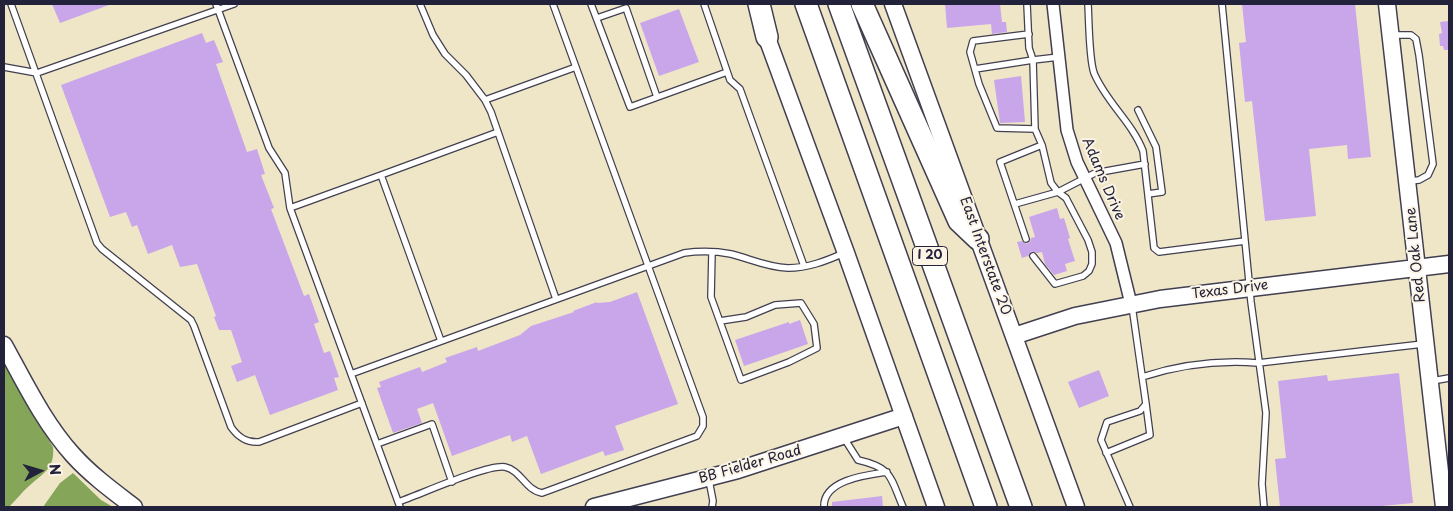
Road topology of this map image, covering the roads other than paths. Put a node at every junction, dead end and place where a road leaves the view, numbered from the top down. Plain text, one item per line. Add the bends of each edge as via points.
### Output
1 (12, 4) edge
2 (234, 4) edge
3 (420, 4) edge
4 (553, 4) edge
5 (592, 4) edge
6 (704, 4) edge
7 (755, 4) edge
8 (759, 4) edge
9 (806, 4) edge
10 (839, 4) edge
11 (862, 4) edge
12 (893, 4) edge
13 (1027, 4) edge
14 (1053, 4) edge
15 (1088, 4) edge
16 (1222, 4) edge
17 (1387, 4) edge
18 (217, 7) edge
19 (597, 18) junction
20 (1029, 34) junction
21 (1390, 35) junction
22 (767, 37) junction
23 (1059, 57) junction
24 (1033, 60) junction
25 (4, 67) edge
26 (576, 67) junction
27 (975, 69) junction
28 (727, 72) junction
29 (37, 73) junction
30 (657, 97) junction
31 (485, 100) junction
32 (1138, 110) dead end
33 (1035, 129) junction
34 (498, 132) junction
35 (1042, 145) junction
36 (1145, 164) junction
37 (380, 175) junction
38 (1084, 179) junction
39 (1408, 181) junction
40 (1058, 192) junction
41 (1148, 194) junction
42 (1014, 204) junction
43 (290, 208) junction
44 (978, 239) junction
45 (1026, 239) dead end
46 (1245, 241) junction
47 (712, 252) junction
48 (846, 252) junction
49 (1033, 256) dead end
50 (1449, 264) edge
51 (648, 265) junction
52 (804, 266) junction
53 (1417, 268) junction
54 (1250, 287) junction
55 (556, 298) junction
56 (1131, 304) junction
57 (720, 321) junction
58 (1014, 336) junction
59 (441, 341) junction
60 (1425, 344) junction
61 (4, 345) edge
62 (1258, 363) junction
63 (351, 374) junction
64 (1142, 377) junction
65 (1449, 378) edge
66 (1430, 382) junction
67 (362, 403) junction
68 (1146, 404) junction
69 (904, 416) junction
70 (843, 436) junction
71 (377, 444) junction
72 (1106, 453) junction
73 (887, 472) junction
74 (708, 478) junction
75 (452, 482) junction
76 (399, 505) edge
77 (134, 507) edge
78 (594, 507) edge
79 (712, 507) edge
80 (824, 507) edge
81 (903, 507) edge
82 (936, 507) edge
83 (986, 507) edge
84 (1021, 507) edge
85 (1076, 507) edge
86 (1130, 507) edge
87 (1264, 507) edge
88 (1444, 507) edge

1 - 29 lane
2 - 18 lane
3 - 31 lane via 445,54
4 - 26 lane
5 - 19 lane
6 - 28 lane
7 - 22 street
8 - 22 highway
9 - 83 highway, I 20
10 - 84 highway, I 20
11 - 44 highway via 959,221
12 - 44 street, East Interstate 20
13 - 20 lane
14 - 23 street, Adams Drive
15 - 36 lane via 1093,70 1100,86 1138,138
16 - 46 lane
17 - 21 street, Red Oak Lane
18 - 29 lane
18 - 43 lane via 269,148 285,173
19 - 30 lane via 630,107
19 - 30 lane via 626,8
20 - 24 lane
20 - 27 lane via 973,41 970,52
21 - 39 street, Red Oak Lane
21 - 39 lane via 1411,35 1416,39 1433,164 1428,175
22 - 48 street
23 - 24 lane
23 - 38 street, Adams Drive via 1067,130
24 - 27 lane
24 - 33 lane
25 - 29 lane
26 - 31 lane
26 - 51 lane
27 - 33 lane via 997,128
28 - 30 lane
28 - 52 lane via 740,89
29 - 67 lane via 97,243 191,320 231,427 237,435 259,442
31 - 34 lane
32 - 41 lane via 1156,147 1162,192
33 - 35 lane
34 - 37 lane
34 - 55 lane
35 - 40 lane via 1051,183
35 - 42 lane via 1000,162
36 - 38 lane via 1095,173
36 - 41 lane
37 - 43 lane
37 - 59 lane
38 - 40 lane
38 - 56 street, Adams Drive via 1116,243
39 - 53 street, Red Oak Lane
40 - 42 lane
40 - 49 lane via 1066,198 1088,240 1092,264 1083,276 1055,284
41 - 46 lane via 1154,248 1158,252
42 - 45 lane
43 - 63 lane
44 - 58 street, East Interstate 20
46 - 54 lane
47 - 51 lane via 684,252
47 - 52 lane via 771,266
47 - 57 lane via 712,297
48 - 52 lane
48 - 69 street
50 - 53 street, Texas Drive
51 - 55 lane
51 - 75 lane via 703,417 701,432 542,493 530,489 506,467 481,470
53 - 54 street, Texas Drive
53 - 60 street, Red Oak Lane
54 - 56 street, Texas Drive
54 - 62 lane
55 - 59 lane
56 - 58 street, Texas Drive via 1075,316
56 - 64 lane
57 - 57 lane via 741,380 817,348 814,324 801,303 775,306 746,317
58 - 85 street, East Interstate 20
59 - 63 lane
60 - 62 lane
60 - 66 street, Red Oak Lane
61 - 77 street via 58,437 92,473
62 - 64 lane via 1234,361 1167,369
62 - 87 lane via 1266,413 1262,476
63 - 67 lane
64 - 68 lane
65 - 66 lane
66 - 88 street, Red Oak Lane
67 - 71 lane
68 - 72 lane via 1140,411 1107,422 1101,440
68 - 72 lane via 1150,434
69 - 70 street, BB Fielder Road
69 - 82 street
70 - 73 lane via 858,460 876,464
70 - 74 street, BB Fielder Road
71 - 75 lane via 432,424
71 - 76 lane
72 - 86 lane
73 - 80 lane via 835,485 824,497
73 - 81 lane
74 - 78 street, BB Fielder Road
74 - 79 lane
75 - 76 lane

